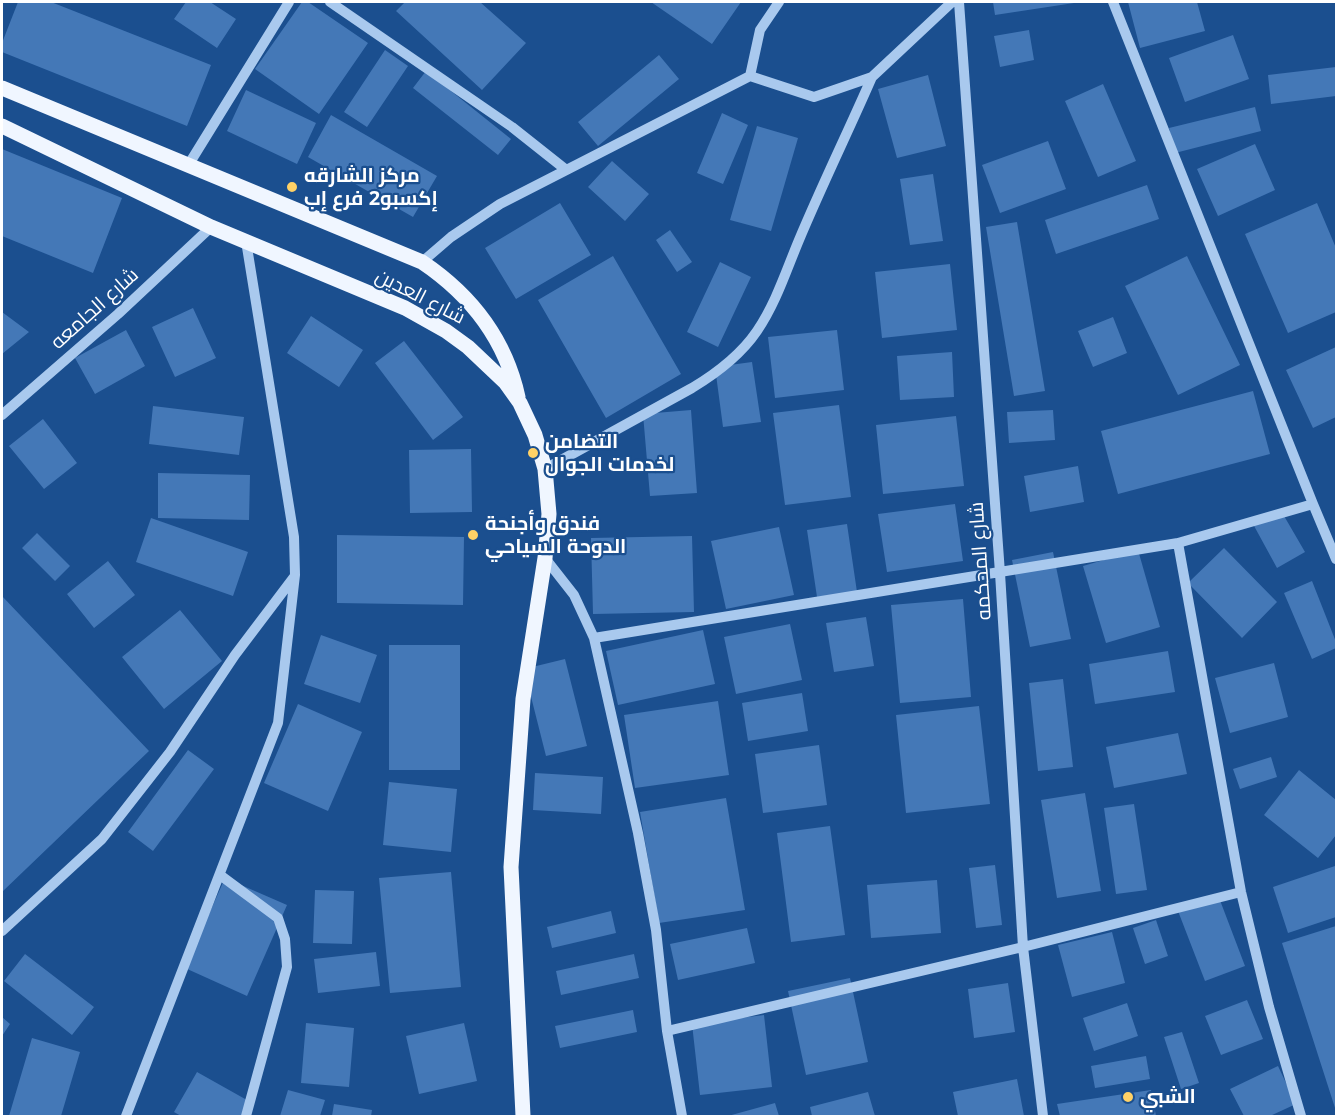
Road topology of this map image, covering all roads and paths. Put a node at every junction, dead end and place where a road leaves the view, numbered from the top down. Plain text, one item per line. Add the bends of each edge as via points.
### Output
1 (289, 2) edge
2 (330, 2) edge
3 (779, 2) edge
4 (952, 2) edge
5 (959, 2) edge
6 (1113, 2) edge
7 (750, 76) junction
8 (872, 77) junction
9 (2, 88) edge
10 (2, 126) edge
11 (189, 164) junction
12 (565, 169) junction
13 (211, 227) junction
14 (246, 241) junction
15 (422, 262) junction
16 (520, 403) junction
17 (2, 415) edge
18 (545, 469) junction
19 (1312, 504) junction
20 (1178, 543) junction
21 (545, 558) junction
22 (1336, 559) edge
23 (1000, 573) junction
24 (295, 575) junction
25 (594, 638) junction
26 (220, 875) junction
27 (1241, 892) junction
28 (2, 931) edge
29 (1023, 946) junction
30 (667, 1031) junction
31 (126, 1116) edge
32 (246, 1116) edge
33 (523, 1116) edge
34 (682, 1116) edge
35 (1043, 1116) edge
36 (1301, 1116) edge

1 - 11 street
2 - 12 street via 512,127
3 - 7 street via 760,30
4 - 8 street
5 - 23 street, شارع المحكمه
6 - 19 street
7 - 8 street via 814,97
7 - 12 street
8 - 18 street via 778,291 757,331 735,358 692,388
9 - 11 main road, شارع العدين
10 - 13 main road, شارع العدين
11 - 15 main road, شارع العدين
12 - 15 street via 500,204
13 - 14 main road, شارع العدين
13 - 17 street, شارع الجامعه
14 - 16 main road, شارع العدين via 405,309 446,331 487,364
14 - 24 street via 294,537
15 - 16 main road, شارع العدين via 461,292 492,330 514,377
16 - 18 main road
18 - 21 main road via 549,514
19 - 20 street
19 - 22 street
20 - 23 street
20 - 27 street
21 - 25 street via 574,595
21 - 33 main road via 523,699 511,867
23 - 25 street
23 - 29 street, شارع المحكمه
24 - 26 street via 278,723
24 - 28 street via 170,752 102,839
25 - 30 street via 638,833 656,930
26 - 31 street
26 - 32 street via 278,918 285,939 287,967
27 - 29 street
27 - 36 street
29 - 30 street
29 - 35 street, شارع المحكمه
30 - 34 street

